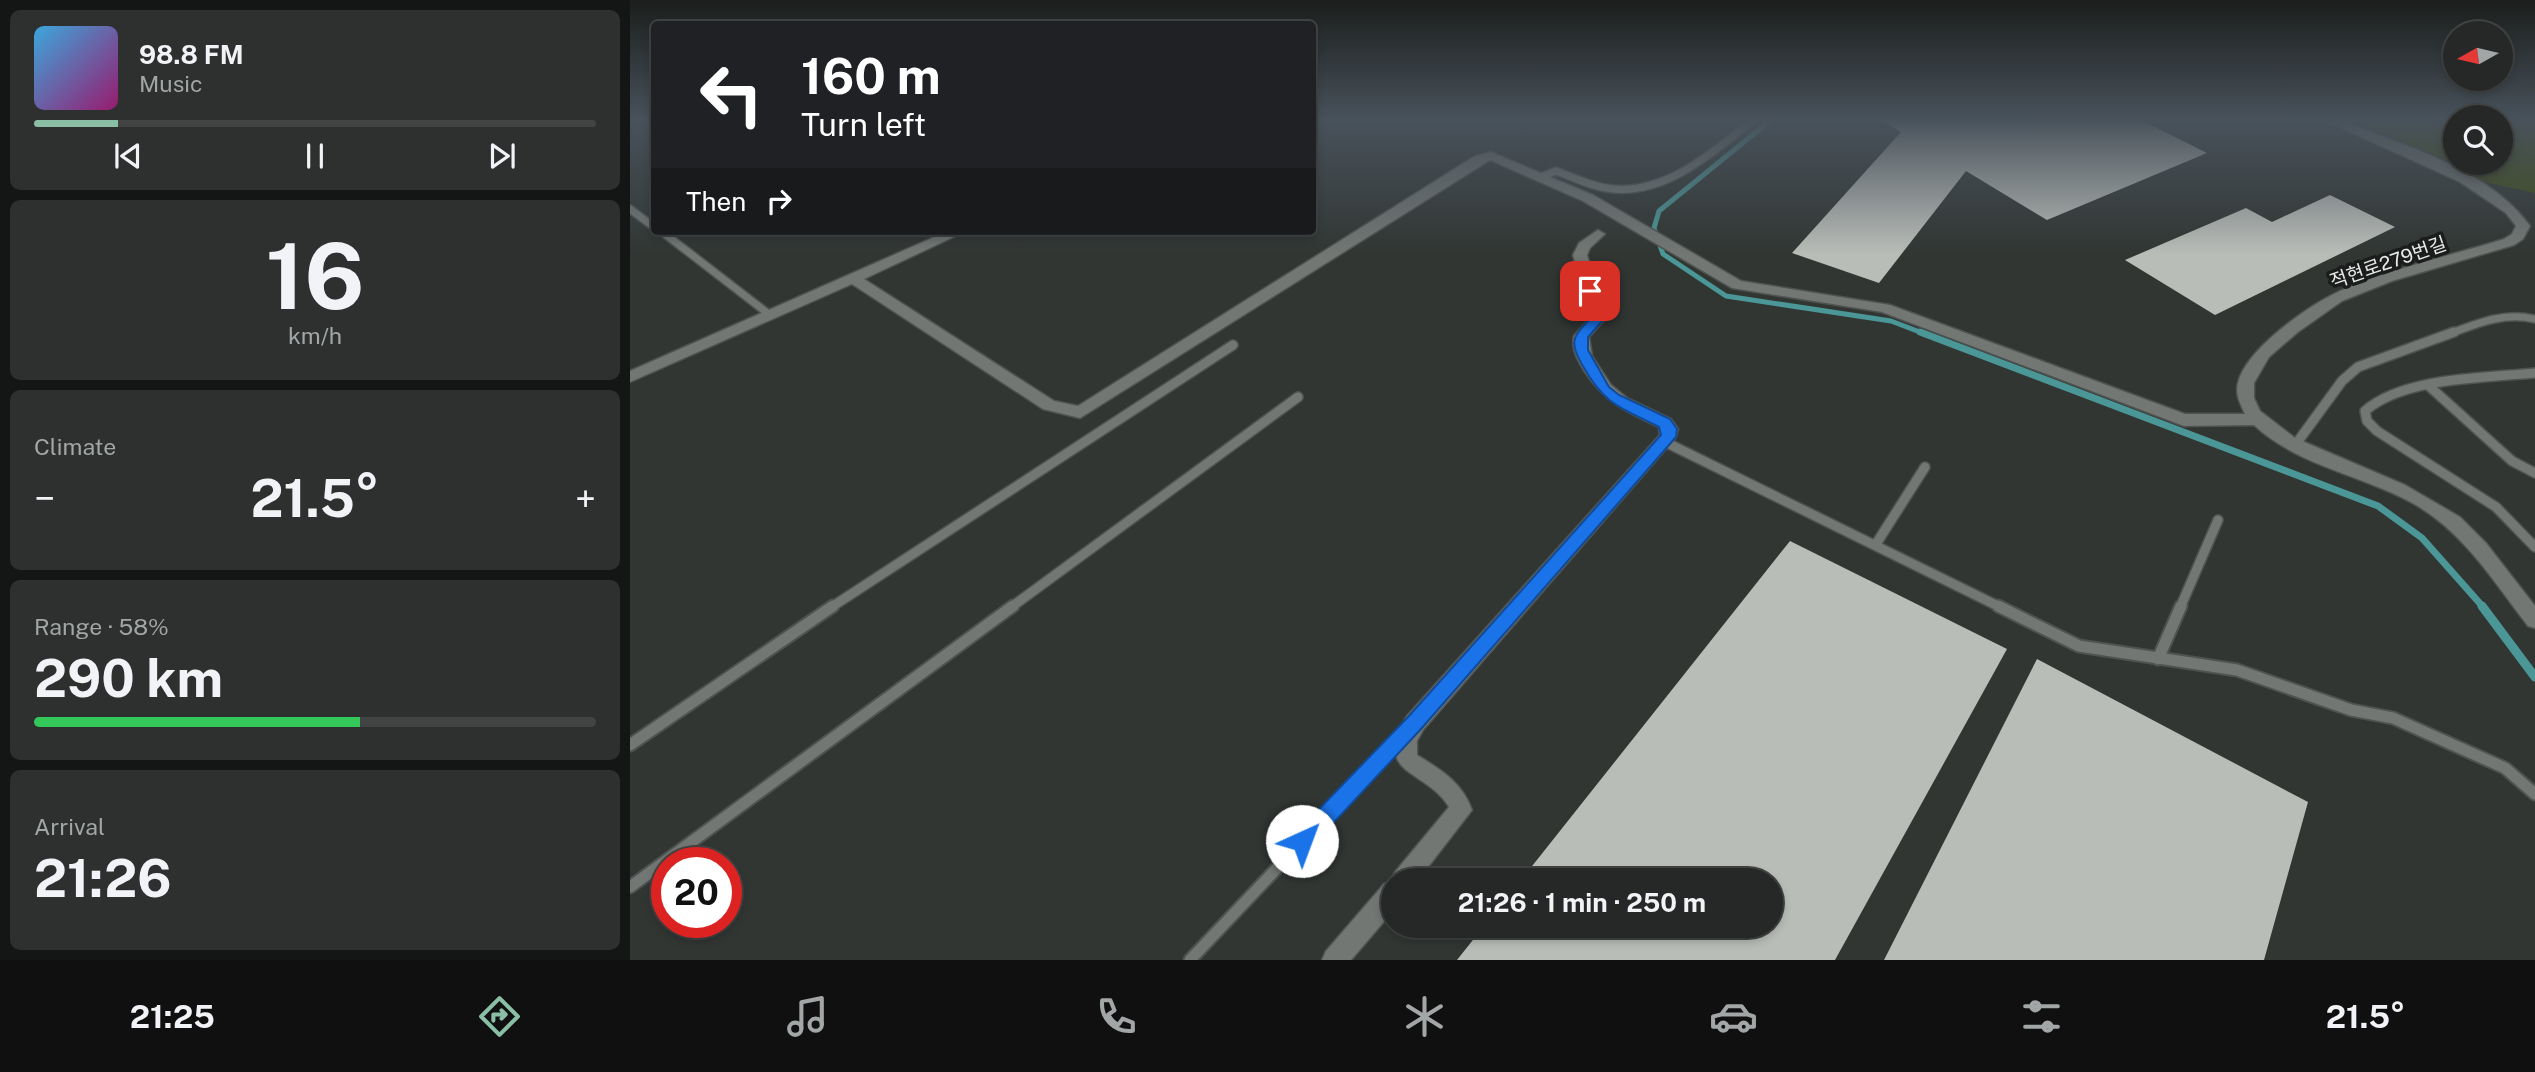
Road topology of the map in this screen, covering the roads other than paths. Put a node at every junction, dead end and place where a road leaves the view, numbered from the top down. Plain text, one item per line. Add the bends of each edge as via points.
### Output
1 (1470, 165) edge
2 (1515, 165) edge
3 (1694, 165) edge
4 (2431, 165) edge
5 (1541, 177) junction
6 (630, 209) edge
7 (651, 225) edge
8 (1598, 234) dead end
9 (666, 235) edge
10 (949, 235) edge
11 (855, 279) junction
12 (771, 315) junction
13 (2535, 319) edge
14 (1233, 345) dead end
15 (2534, 374) edge
16 (630, 377) edge
17 (2429, 386) junction
18 (1298, 397) dead end
19 (2259, 419) junction
20 (1663, 441) junction
21 (2296, 444) junction
22 (1925, 467) dead end
23 (2535, 473) edge
24 (2218, 520) dead end
25 (1876, 544) junction
26 (2535, 547) edge
27 (2535, 620) edge
28 (2158, 659) junction
29 (1415, 723) junction
30 (630, 745) edge
31 (2535, 794) edge
32 (1413, 868) edge
33 (630, 887) edge
34 (1381, 906) edge
35 (1190, 960) edge
36 (1335, 960) edge

1 - 11 street via 1080,412 1049,405
2 - 5 street
3 - 5 lane via 1664,181 1621,188 1590,185 1556,171
4 - 19 street, 적현로279번길 via 2486,189 2510,207 2523,226 2518,236 2350,292 2283,334 2259,354 2248,374 2244,392
5 - 19 street via 1606,208 1737,285 1905,314 2165,415 2199,422
6 - 7 lane
8 - 20 street via 1580,255 1599,318 1581,336 1581,350 1604,390 1665,423 1670,429
9 - 12 lane
10 - 11 street
11 - 12 street
12 - 16 street
13 - 21 lane via 2490,319 2358,367 2342,381
14 - 30 lane via 924,544
15 - 17 lane
17 - 23 lane via 2512,461
17 - 26 lane via 2399,391 2370,403 2365,411 2367,421 2496,507
18 - 33 lane
19 - 21 street, 적현로279번길
20 - 25 lane
20 - 29 street
21 - 27 street, 적현로279번길 via 2444,513
22 - 25 lane
24 - 28 lane
25 - 28 lane via 2079,646
28 - 31 lane via 2237,670 2351,710 2393,718 2505,768
29 - 32 street via 1405,741 1408,761 1452,793 1461,810
29 - 35 lane
34 - 36 street

